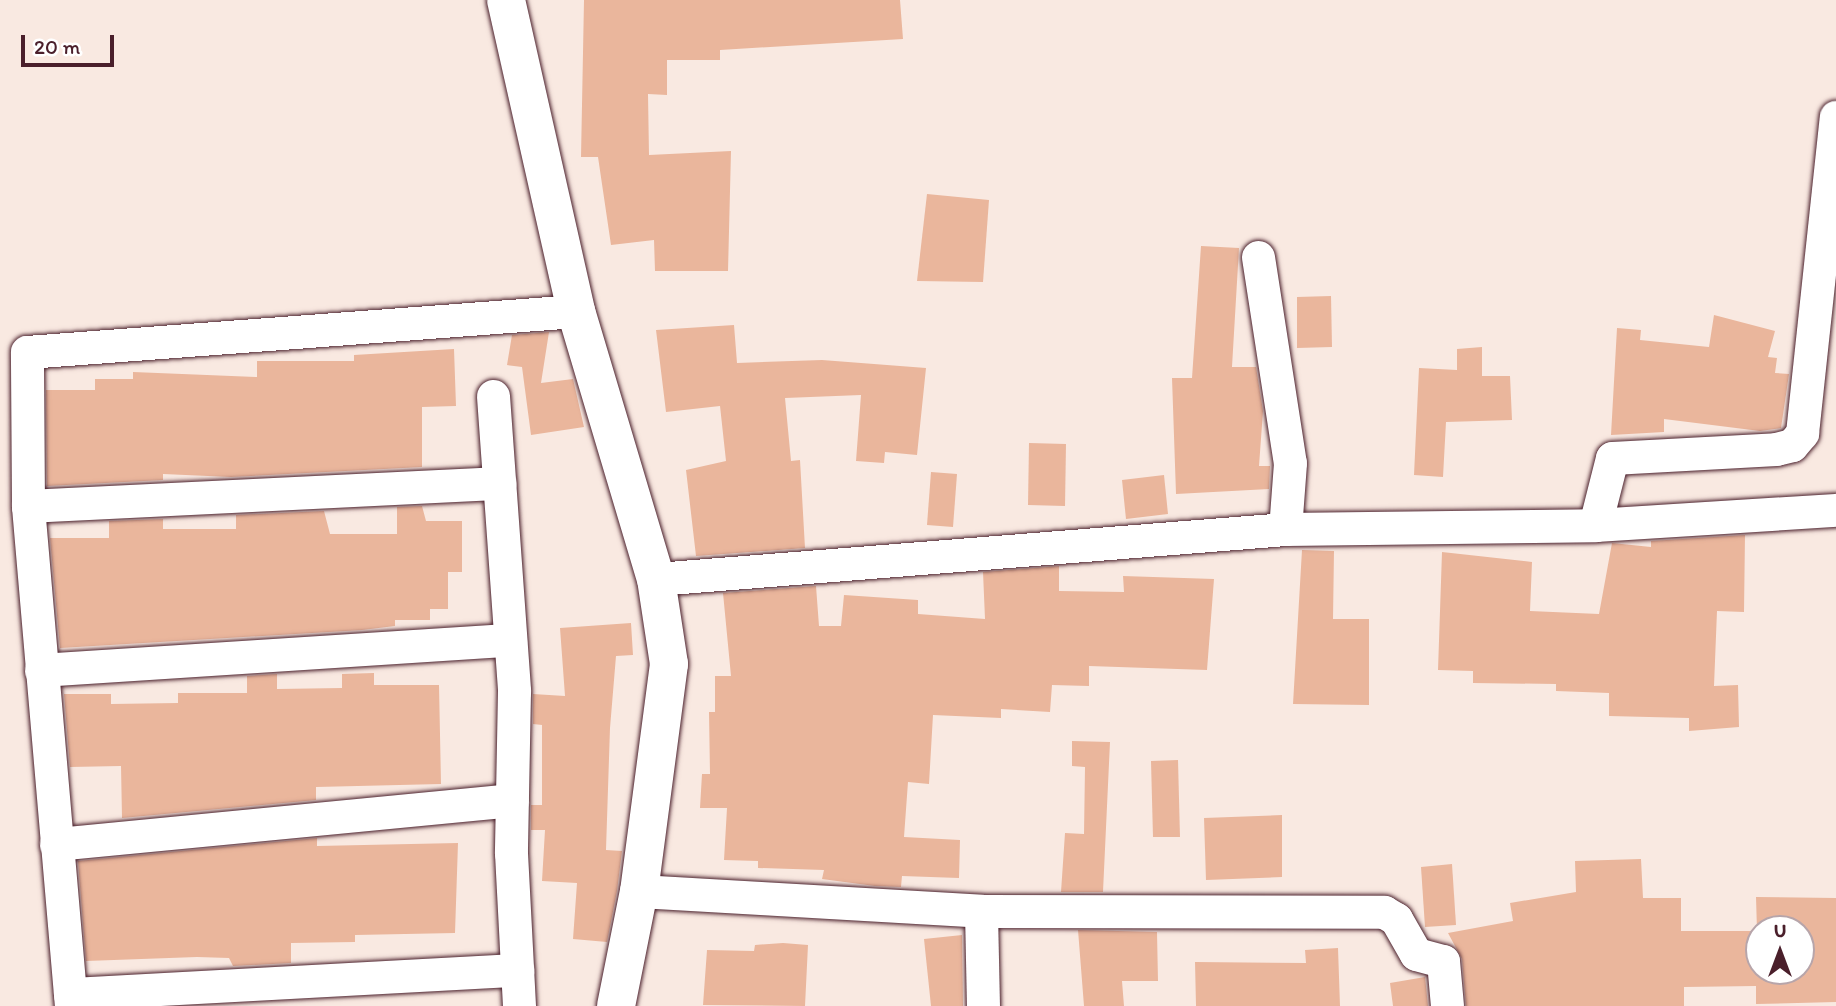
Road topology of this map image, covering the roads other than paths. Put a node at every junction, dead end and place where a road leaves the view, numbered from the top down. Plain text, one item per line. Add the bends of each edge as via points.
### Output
1 (506, 0) edge
2 (1836, 117) edge
3 (1258, 257) dead end
4 (576, 311) junction
5 (493, 396) dead end
6 (499, 483) junction
7 (28, 506) junction
8 (1836, 510) edge
9 (1595, 525) junction
10 (1285, 529) junction
11 (656, 579) junction
12 (510, 640) junction
13 (41, 670) junction
14 (512, 800) junction
15 (55, 844) junction
16 (639, 891) junction
17 (981, 911) junction
18 (517, 970) junction
19 (70, 1000) edge
20 (519, 1006) edge
21 (616, 1006) edge
22 (983, 1006) edge
23 (1447, 1006) edge

1 - 4 street
2 - 9 street via 1802,433 1792,445 1776,449 1612,458
3 - 10 street via 1290,463
4 - 7 street via 27,352
4 - 11 street
5 - 6 street
6 - 7 street
6 - 12 street
7 - 13 street
8 - 9 street
9 - 10 street
10 - 11 street
11 - 16 street via 669,664
12 - 13 street
12 - 14 street
13 - 15 street
14 - 15 street
14 - 18 street
15 - 19 street
16 - 17 street
16 - 21 street
17 - 22 street
17 - 23 street via 1384,912 1396,919 1416,954 1443,961
18 - 19 street
18 - 20 street

